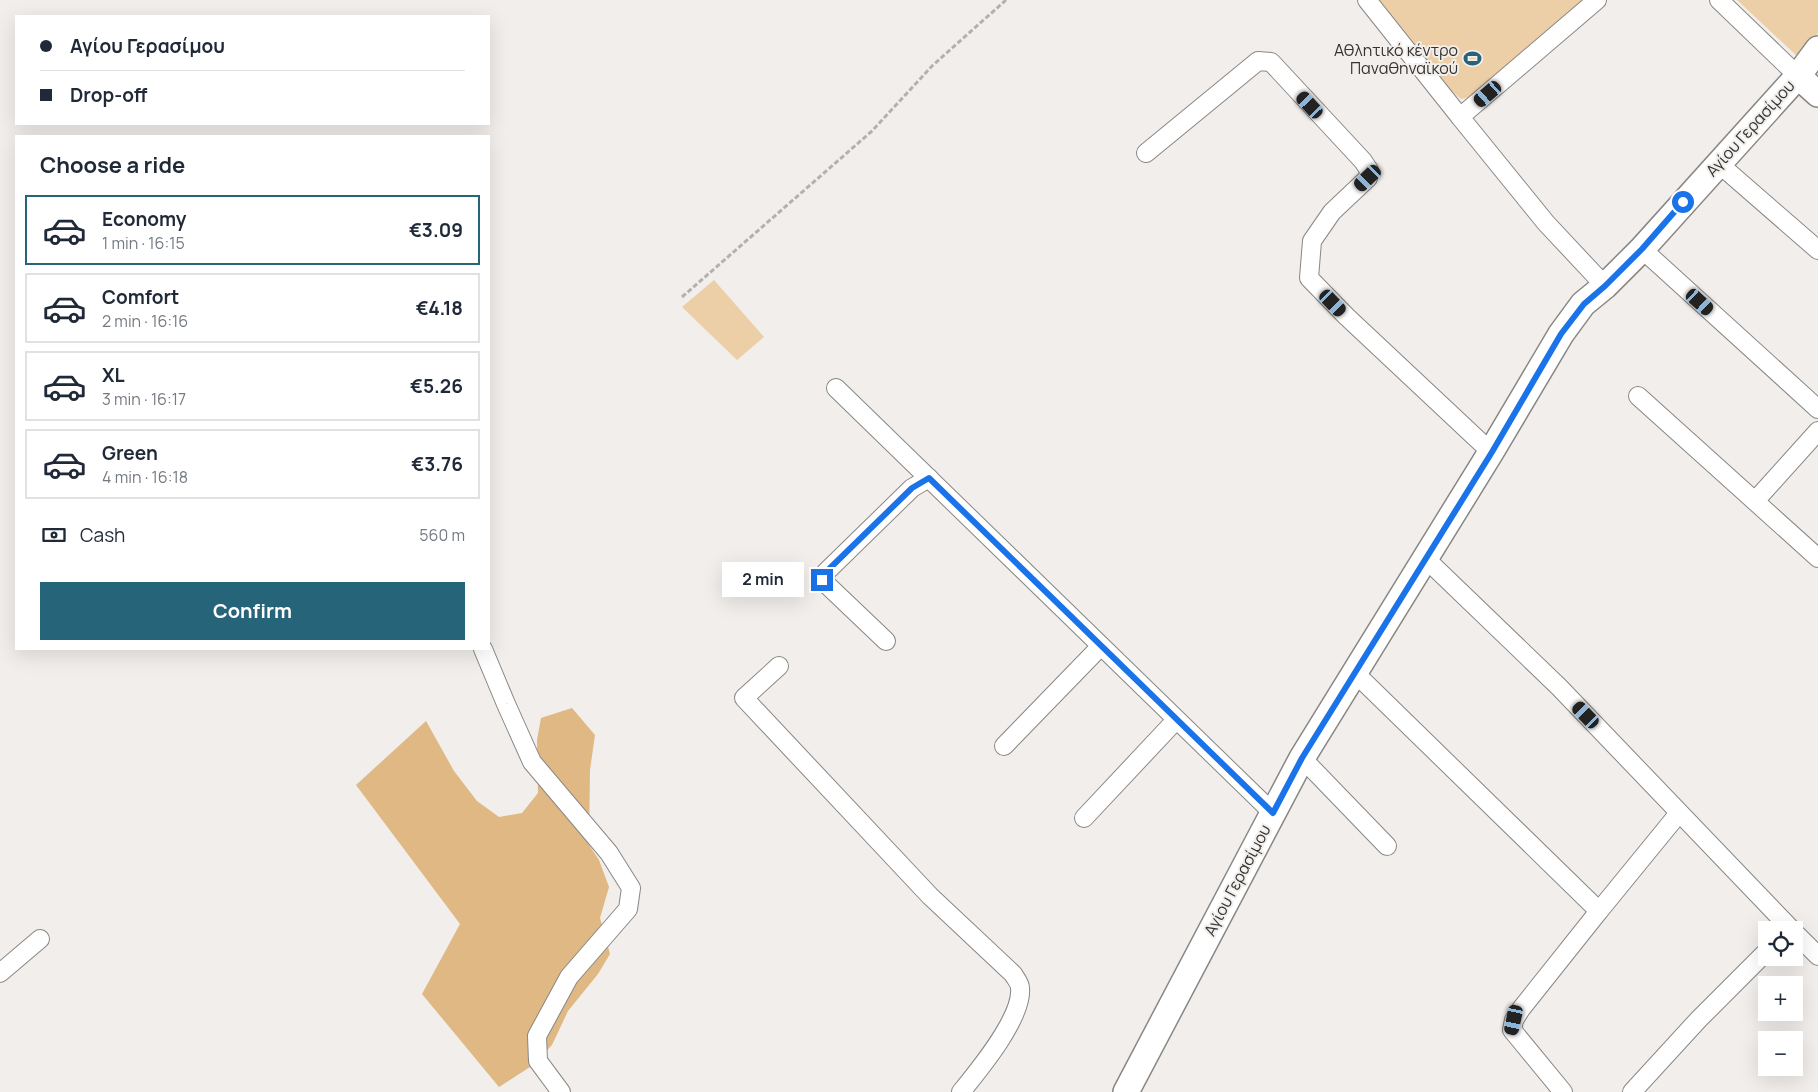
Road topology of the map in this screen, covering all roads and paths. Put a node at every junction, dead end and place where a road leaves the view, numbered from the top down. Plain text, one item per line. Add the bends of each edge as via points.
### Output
1 (1006, 0) edge
2 (1367, 0) edge
3 (1598, 0) edge
4 (1719, 0) edge
5 (1818, 49) edge
6 (1798, 76) junction
7 (1818, 94) edge
8 (1460, 117) junction
9 (1146, 153) dead end
10 (1718, 163) junction
11 (1642, 249) junction
12 (1818, 250) edge
13 (1605, 286) junction
14 (682, 297) dead end
15 (836, 388) dead end
16 (1638, 396) dead end
17 (1818, 409) edge
18 (1818, 431) edge
19 (1492, 452) junction
20 (929, 478) junction
21 (1755, 501) junction
22 (1425, 558) junction
23 (1818, 558) edge
24 (886, 641) dead end
25 (1101, 646) junction
26 (483, 650) edge
27 (779, 666) dead end
28 (1355, 673) junction
29 (1176, 720) junction
30 (1004, 746) dead end
31 (1302, 758) junction
32 (1273, 813) junction
33 (1679, 813) junction
34 (1084, 818) dead end
35 (1387, 846) dead end
36 (1599, 911) junction
37 (1782, 921) edge
38 (40, 940) dead end
39 (1803, 942) edge
40 (1818, 956) edge
41 (1758, 960) edge
42 (0, 973) edge
43 (561, 1092) edge
44 (961, 1092) edge
45 (1126, 1092) edge
46 (1563, 1092) edge
47 (1632, 1092) edge

1 - 14 path via 932,66 872,131
2 - 8 street
3 - 8 street
4 - 6 street
5 - 6 street, Αγίου Γερασίμου
6 - 7 street
6 - 10 street, Αγίου Γερασίμου
8 - 13 street via 1546,223
9 - 19 street via 1258,61 1271,62 1369,170 1368,178 1332,212 1312,241 1309,278
10 - 11 street, Αγίου Γερασίμου
10 - 12 street
11 - 13 street, Αγίου Γερασίμου
11 - 17 street
13 - 19 street, Αγίου Γερασίμου via 1584,304 1561,334
15 - 20 street
16 - 21 street
18 - 21 street
19 - 22 street, Αγίου Γερασίμου
20 - 24 street via 912,488 826,572 822,580
20 - 25 street
21 - 23 street
22 - 28 street, Αγίου Γερασίμου
22 - 33 street via 1559,687
25 - 29 street
25 - 30 street
26 - 43 street via 532,762 609,853 631,888 628,909 569,977 537,1036 538,1061
27 - 44 street via 744,698 930,896 1013,974 1020,986 1020,1000 997,1048
28 - 31 street, Αγίου Γερασίμου
28 - 36 street
29 - 32 street
29 - 34 street
31 - 32 street, Αγίου Γερασίμου
31 - 35 street
32 - 45 street, Αγίου Γερασίμου
33 - 36 street
33 - 37 street
36 - 46 street via 1521,1009 1512,1030
38 - 42 street
39 - 40 street
41 - 47 street

